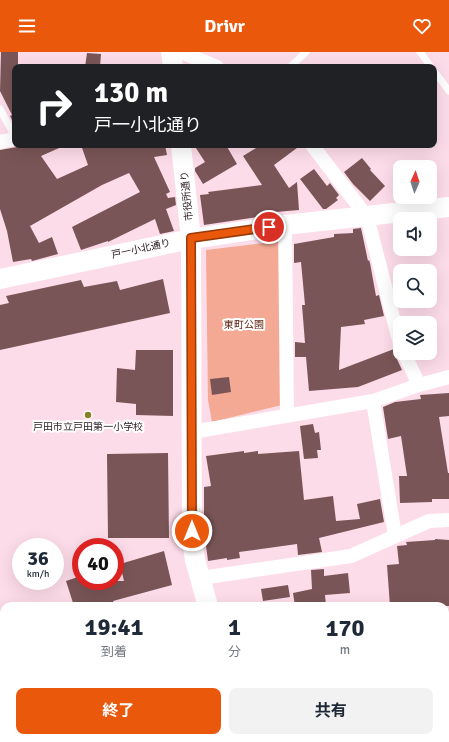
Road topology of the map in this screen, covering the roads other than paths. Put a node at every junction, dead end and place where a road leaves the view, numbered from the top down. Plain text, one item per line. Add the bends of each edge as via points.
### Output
1 (171, 52) edge
2 (181, 52) edge
3 (306, 52) edge
4 (420, 52) edge
5 (173, 64) edge
6 (210, 64) edge
7 (293, 64) edge
8 (429, 64) edge
9 (437, 75) edge
10 (449, 91) edge
11 (0, 109) edge
12 (12, 132) edge
13 (12, 139) edge
14 (0, 142) edge
15 (181, 148) edge
16 (314, 148) edge
17 (449, 207) edge
18 (367, 217) junction
19 (285, 225) junction
20 (191, 238) junction
21 (0, 279) edge
22 (393, 317) edge
23 (407, 360) edge
24 (449, 377) edge
25 (419, 385) junction
26 (373, 401) junction
27 (287, 416) junction
28 (192, 432) junction
29 (449, 520) edge
30 (395, 536) junction
31 (201, 578) junction
32 (207, 602) edge

1 - 5 street
2 - 6 street
3 - 7 lane
4 - 8 lane
9 - 10 lane
11 - 12 lane
13 - 14 street
15 - 20 street, 市役所通り
16 - 18 street
17 - 18 street, 戸一小北通り
18 - 19 street, 戸一小北通り
18 - 22 street
19 - 20 street, 戸一小北通り
19 - 27 street
20 - 21 street, 戸一小北通り
20 - 28 street, 市役所通り
23 - 25 street
24 - 25 street
25 - 26 street
26 - 27 street
26 - 30 street
27 - 28 street
28 - 31 street, 市役所通り via 192,535 195,560
29 - 30 street via 429,521
30 - 31 street via 351,556
31 - 32 street, 市役所通り

